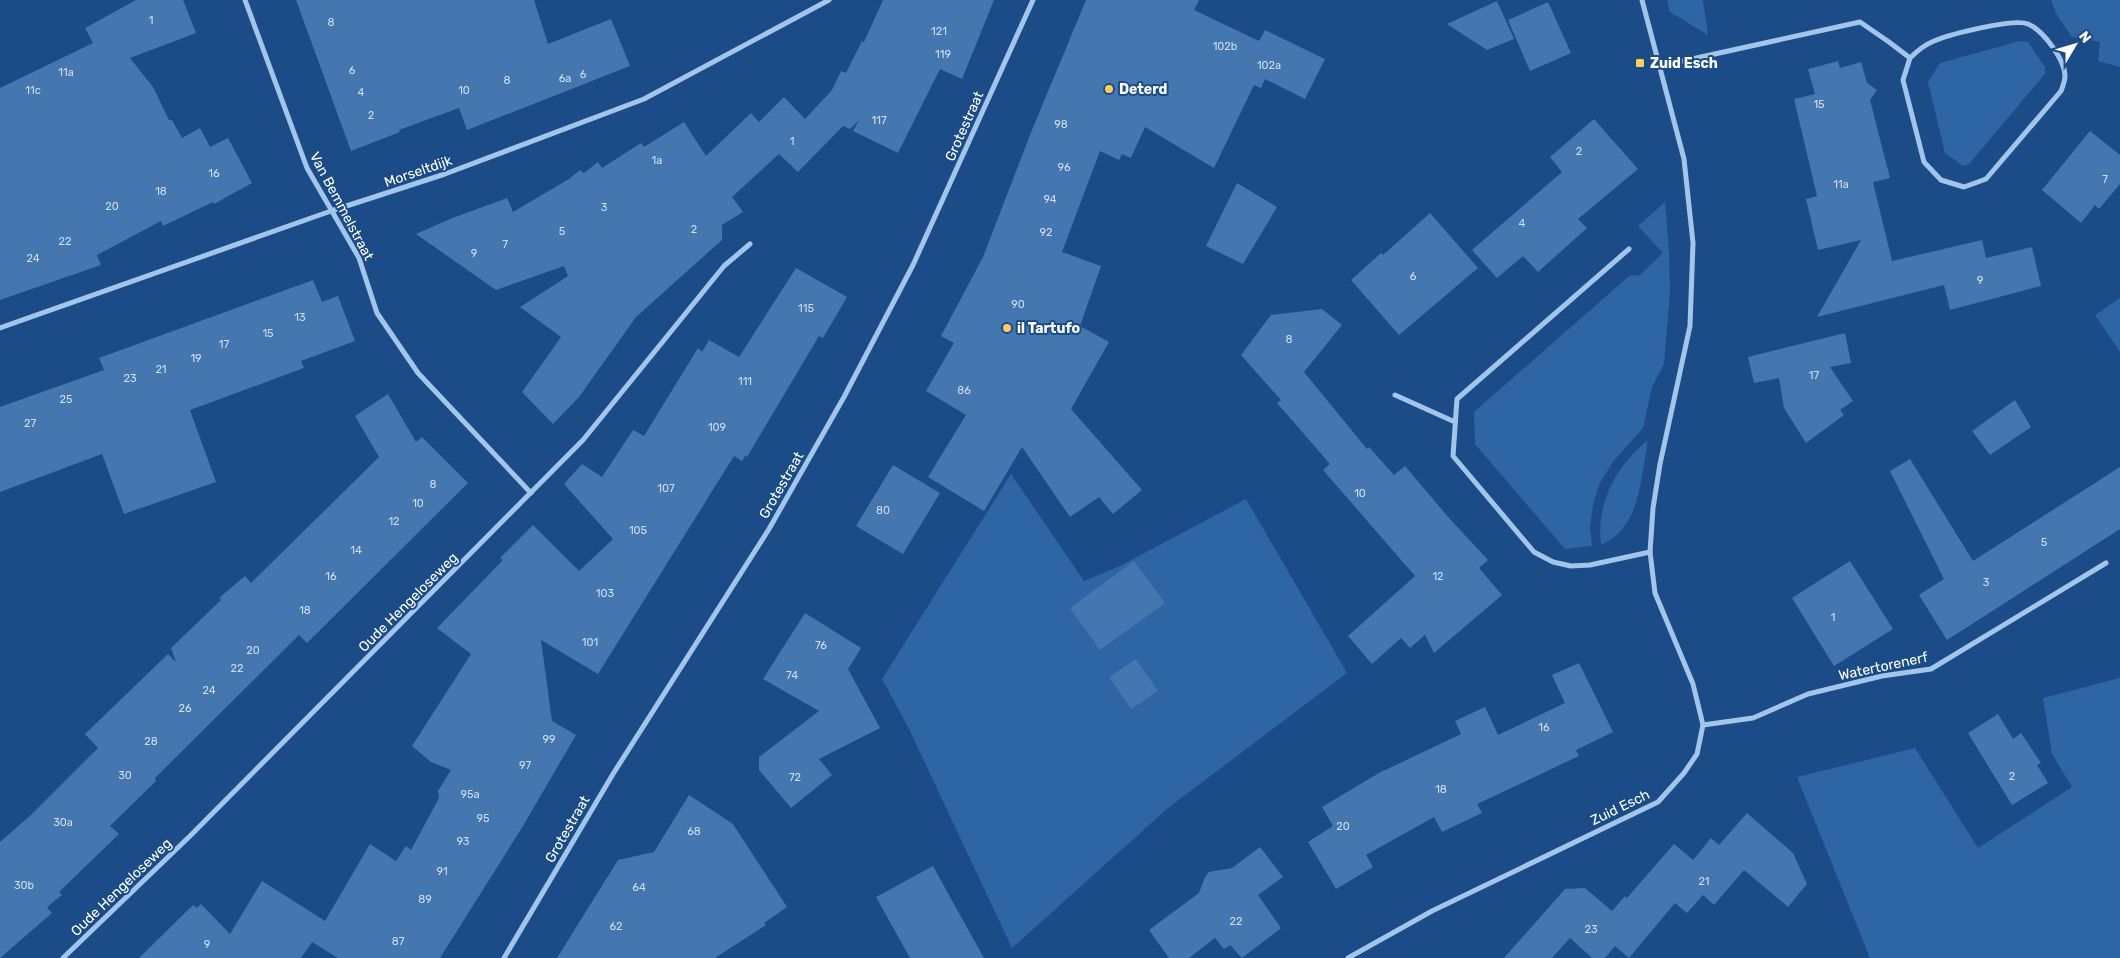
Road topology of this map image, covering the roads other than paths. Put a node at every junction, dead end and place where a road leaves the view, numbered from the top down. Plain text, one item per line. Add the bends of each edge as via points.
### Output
1 (245, 0) edge
2 (829, 0) edge
3 (1033, 0) edge
4 (1642, 0) edge
5 (1910, 58) junction
6 (1660, 66) junction
7 (331, 211) junction
8 (750, 244) dead end
9 (1629, 248) dead end
10 (0, 328) edge
11 (1395, 395) dead end
12 (1455, 422) junction
13 (531, 493) junction
14 (1650, 552) junction
15 (2106, 563) dead end
16 (1702, 725) junction
17 (62, 958) edge
18 (504, 958) edge
19 (1348, 958) edge

1 - 7 street, Van Bemmelstraat via 307,168
2 - 7 street, Morseltdijk via 644,99 445,174
3 - 18 street, Grotestraat via 913,265 844,397 769,529 612,774
4 - 6 street, Zuid Esch
5 - 5 street via 1903,80 1924,162 1941,180 1964,188 1986,179 1996,168 2062,91 2065,75 2060,58 2042,33 2028,23 2011,21 1935,40
5 - 6 street via 1860,22
6 - 14 street, Zuid Esch via 1684,159 1693,243 1690,326 1660,464
7 - 10 street, Morseltdijk
7 - 13 street, Van Bemmelstraat via 359,258 377,313 418,373
8 - 13 street, Oude Hengeloseweg via 724,266 583,440
9 - 12 street via 1457,399
11 - 12 street
12 - 14 street via 1453,456 1534,552 1553,562 1571,566
13 - 17 street, Oude Hengeloseweg via 190,836
14 - 16 street, Zuid Esch via 1655,593 1693,684
15 - 16 street, Watertorenerf via 1931,669 1882,676 1808,694 1753,718
16 - 19 street, Zuid Esch via 1697,754 1658,802 1432,911

